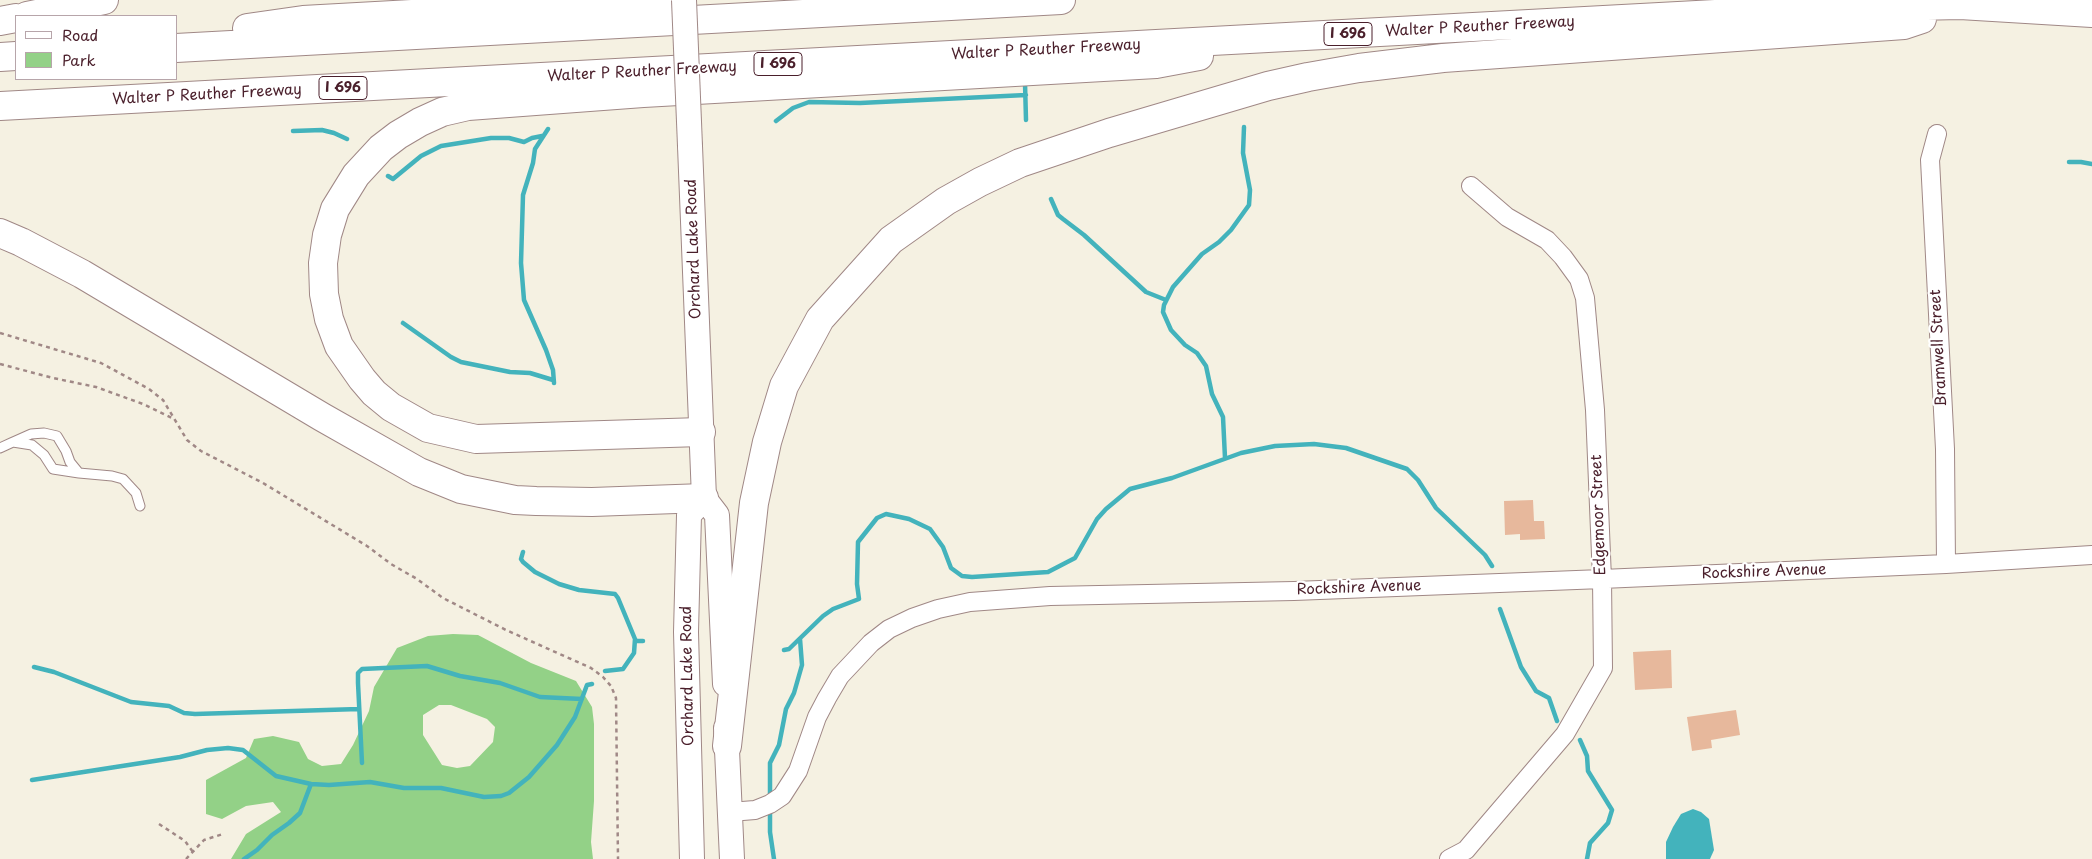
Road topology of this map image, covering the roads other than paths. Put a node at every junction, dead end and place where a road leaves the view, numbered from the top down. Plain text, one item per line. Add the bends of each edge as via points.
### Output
1 (104, 0) edge
2 (665, 0) edge
3 (684, 0) edge
4 (1062, 0) edge
5 (1960, 5) junction
6 (2092, 13) edge
7 (32, 15) edge
8 (15, 18) edge
9 (0, 21) edge
10 (1298, 36) junction
11 (178, 38) edge
12 (178, 48) edge
13 (15, 56) edge
14 (0, 57) edge
15 (0, 106) edge
16 (1937, 134) dead end
17 (1471, 186) dead end
18 (0, 233) edge
19 (701, 432) junction
20 (13, 442) junction
21 (0, 448) edge
22 (79, 473) junction
23 (704, 498) junction
24 (140, 506) dead end
25 (2092, 555) edge
26 (1946, 564) junction
27 (1602, 579) junction
28 (728, 758) junction
29 (689, 771) junction
30 (730, 812) junction
31 (1465, 855) edge
32 (692, 859) edge
33 (732, 859) edge
34 (1449, 859) edge

1 - 7 highway
2 - 11 highway via 303,20
3 - 19 main road, Orchard Lake Road, bridge
4 - 12 highway
5 - 6 highway, Walter P Reuther Freeway / I 696
5 - 10 highway, Walter P Reuther Freeway / I 696 via 1827,8
5 - 28 highway via 1904,25 1443,58 1308,77 1109,132 1020,163 946,201 891,240 820,319 784,386 767,442 754,503
8 - 9 highway
10 - 15 highway, Walter P Reuther Freeway / I 696
10 - 19 highway via 1156,64 468,106 442,112 398,135 356,175 335,209 327,235 323,263 324,294 329,319 346,357 374,393 391,407 428,428 476,439
13 - 14 highway
16 - 26 street, Bramwell Street via 1930,160 1945,448
17 - 27 street, Edgemoor Street via 1507,217 1546,240 1579,279 1586,298 1595,410
18 - 23 highway via 82,274 418,472 460,489 536,501
19 - 23 main road, Orchard Lake Road
20 - 21 lane
20 - 22 lane via 32,445 53,468
20 - 22 lane via 31,434 57,436
22 - 24 lane via 123,479 136,493
23 - 28 main road, Orchard Lake Road via 717,515
23 - 29 main road, Orchard Lake Road via 689,516 686,632
25 - 26 street, Rockshire Avenue
26 - 27 street, Rockshire Avenue
27 - 30 street, Rockshire Avenue via 1016,598 938,609 889,629 840,676 820,711 798,771 782,796 755,810
27 - 31 street, Edgemoor Street via 1603,668 1565,734
28 - 29 main road via 708,748 700,750
28 - 30 main road, Orchard Lake Road
29 - 32 main road, Orchard Lake Road
30 - 33 main road, Orchard Lake Road
31 - 34 street, Edgemoor Street

